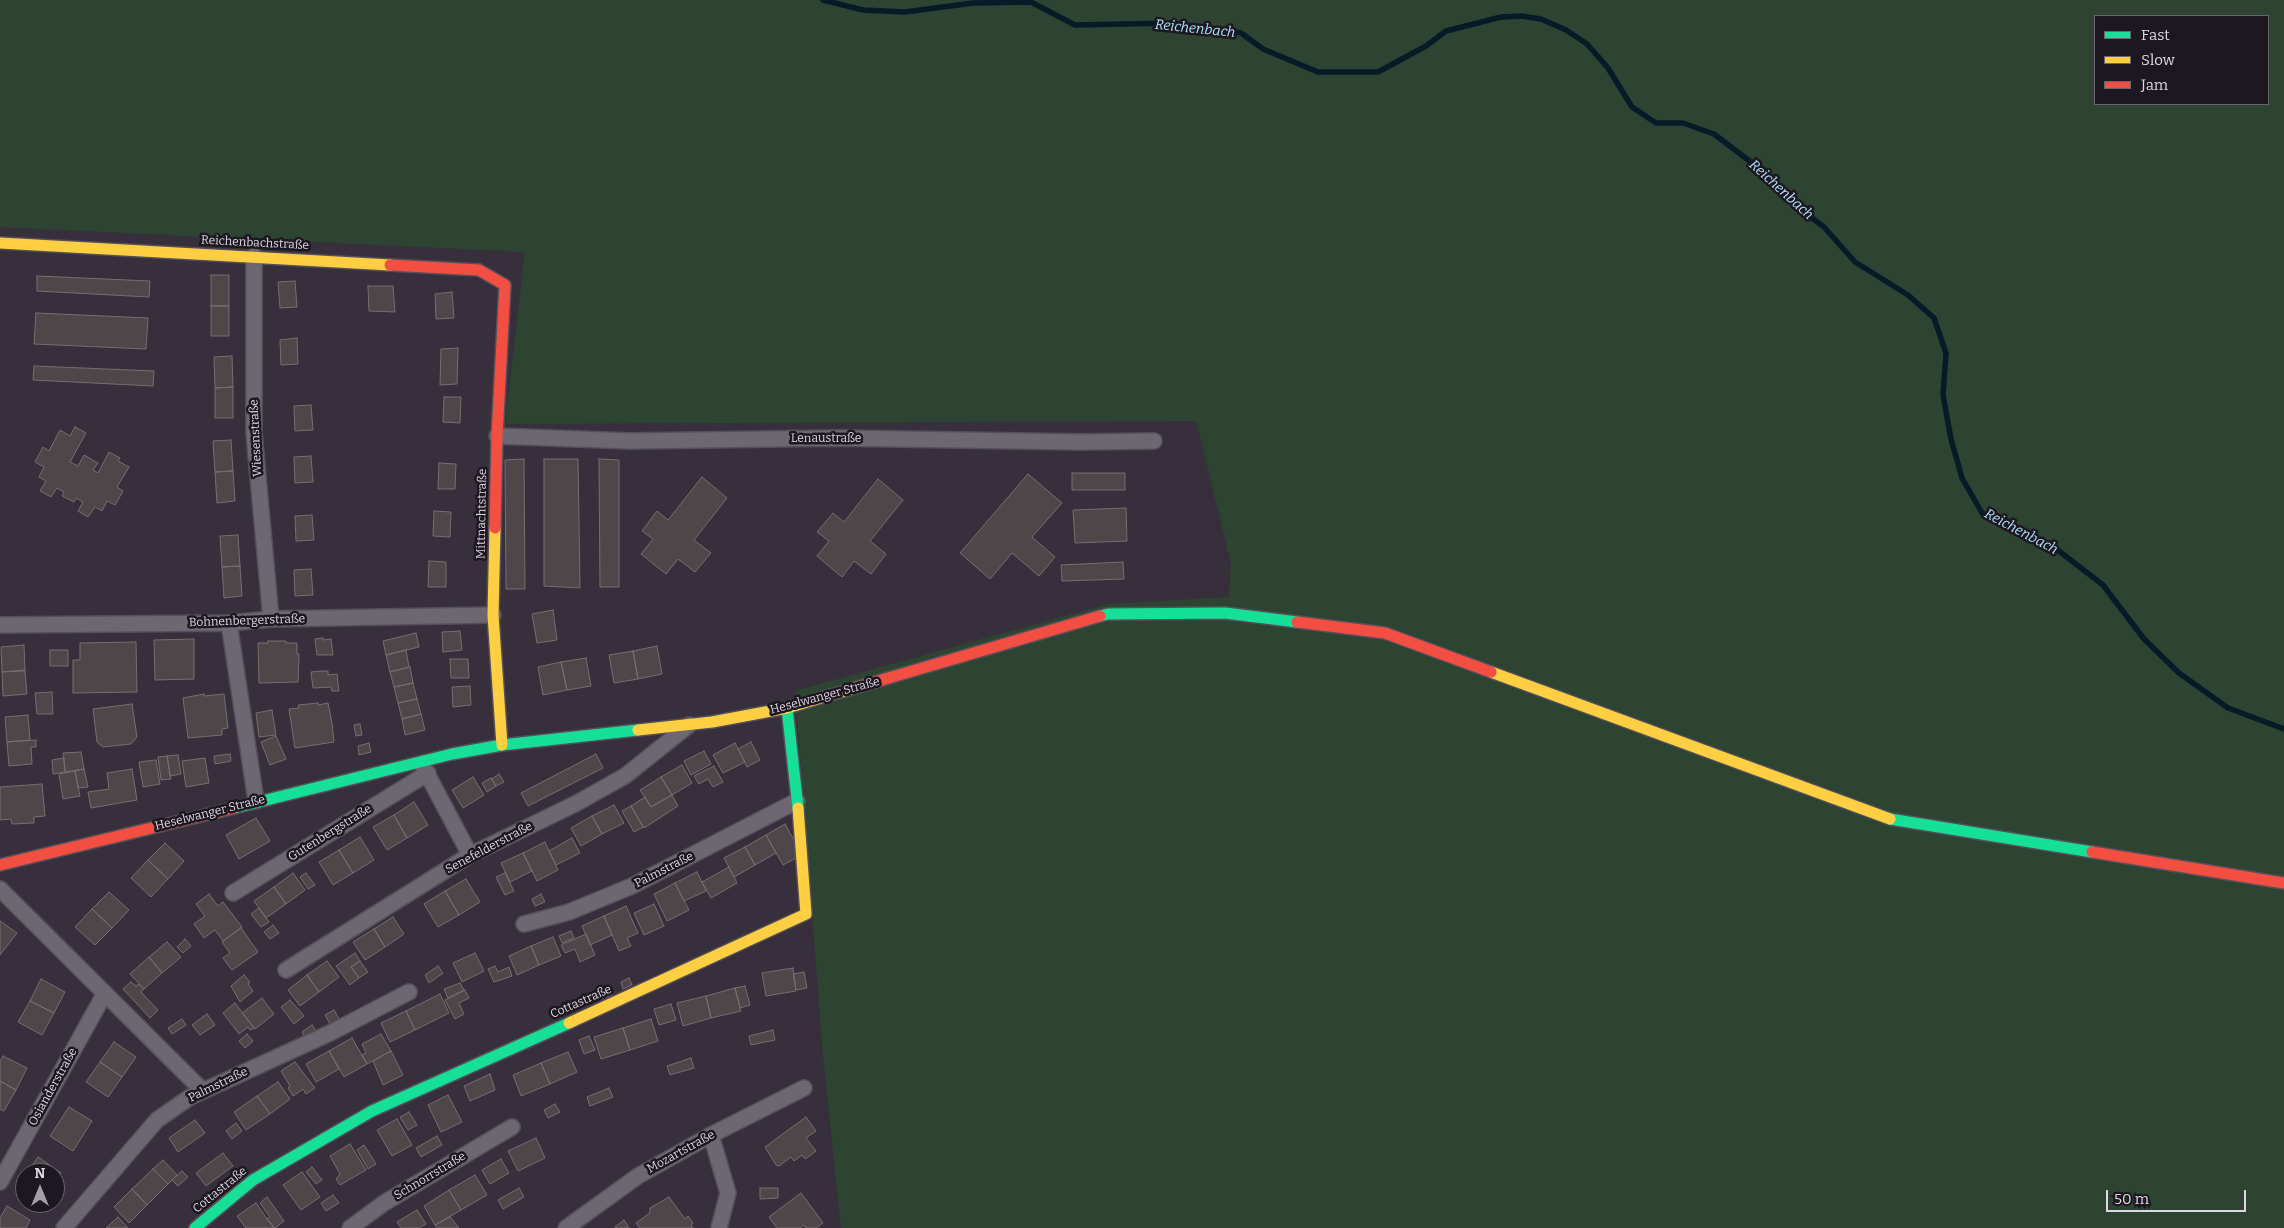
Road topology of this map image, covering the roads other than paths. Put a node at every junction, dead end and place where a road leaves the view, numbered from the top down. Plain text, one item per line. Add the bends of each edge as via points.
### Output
1 (0, 243) edge
2 (254, 256) junction
3 (505, 284) joint
4 (497, 436) junction
5 (1154, 441) dead end
6 (493, 615) junction
7 (271, 619) junction
8 (0, 624) edge
9 (230, 624) junction
10 (787, 708) junction
11 (689, 725) junction
12 (502, 745) junction
13 (424, 767) junction
14 (256, 802) junction
15 (797, 802) junction
16 (470, 855) junction
17 (0, 865) edge
18 (2284, 883) edge
19 (0, 889) edge
20 (233, 893) dead end
21 (524, 924) dead end
22 (286, 970) dead end
23 (409, 992) dead end
24 (105, 993) junction
25 (804, 1088) dead end
26 (202, 1090) junction
27 (512, 1127) dead end
28 (710, 1135) junction
29 (0, 1182) edge
30 (64, 1228) edge
31 (195, 1228) edge
32 (350, 1228) edge
33 (566, 1228) edge
34 (719, 1228) edge

1 - 2 street, Reichenbachstraße
2 - 3 street, Reichenbachstraße via 479,270
2 - 7 street, Wiesenstraße via 254,433
3 - 4 street, Mittnachtstraße
4 - 5 street, Lenaustraße via 630,441 838,438
4 - 6 street, Mittnachtstraße
6 - 7 street, Bohnenbergerstraße
6 - 12 street, Mittnachtstraße
7 - 9 street, Bohnenbergerstraße
8 - 9 street, Bohnenbergerstraße
9 - 14 street
10 - 11 street, Heselwanger Straße
10 - 15 street, Cottastraße
10 - 18 street, Heselwanger Straße via 1108,614 1225,613 1385,633 1888,819
11 - 12 street, Heselwanger Straße
11 - 16 street, Senefelderstraße via 625,776
12 - 13 street, Heselwanger Straße
13 - 14 street, Heselwanger Straße
13 - 16 street
13 - 20 street, Gutenbergstraße
14 - 17 street, Heselwanger Straße
15 - 21 street, Palmstraße via 632,886 568,912
15 - 31 street, Cottastraße via 806,914 372,1110 253,1180
16 - 22 street, Senefelderstraße
19 - 24 street
23 - 26 street, Palmstraße via 330,1033
24 - 26 street
24 - 29 street, Osianderstraße
25 - 28 street, Mozartstraße
26 - 30 street, Palmstraße via 157,1120
27 - 32 street, Schnorrstraße via 384,1203
28 - 33 street, Mozartstraße via 638,1176
28 - 34 street via 728,1193

